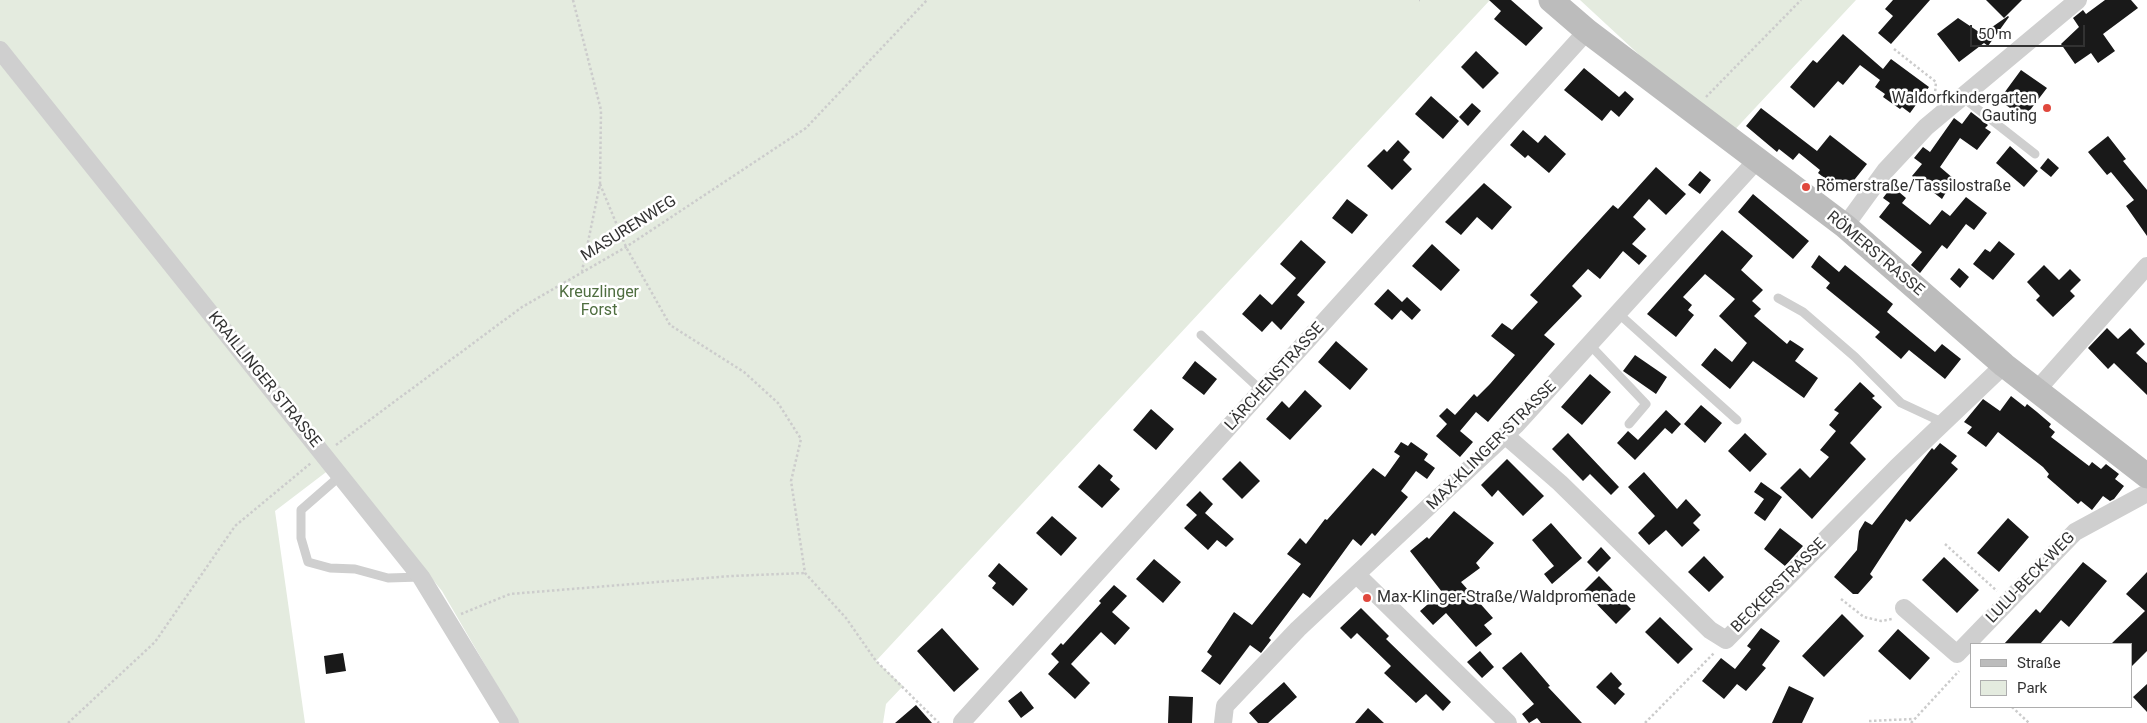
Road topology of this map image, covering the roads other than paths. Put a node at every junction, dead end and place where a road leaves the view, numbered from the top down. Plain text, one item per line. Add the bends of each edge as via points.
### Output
1 (1551, 0) edge
2 (2078, 0) edge
3 (1587, 31) junction
4 (0, 50) edge
5 (1956, 101) junction
6 (2035, 154) dead end
7 (1757, 160) junction
8 (1845, 226) junction
9 (2147, 266) edge
10 (1778, 298) dead end
11 (1619, 314) junction
12 (1201, 335) dead end
13 (1590, 346) junction
14 (2004, 365) junction
15 (1262, 391) junction
16 (2036, 391) junction
17 (1737, 420) dead end
18 (1944, 422) junction
19 (1629, 424) dead end
20 (1506, 436) junction
21 (340, 476) junction
22 (2147, 476) edge
23 (2147, 494) edge
24 (1357, 575) junction
25 (421, 577) junction
26 (1904, 608) road end
27 (962, 722) dead end
28 (510, 723) edge
29 (1224, 723) edge
30 (1508, 723) edge

1 - 3 street, RÖMERSTRASSE
2 - 5 street
3 - 7 street, RÖMERSTRASSE
3 - 15 street, LÄRCHENSTRASSE
4 - 21 street, KRAILLINGER STRASSE
5 - 6 lane
5 - 8 street via 1926,127 1885,171
7 - 8 street, RÖMERSTRASSE
7 - 11 street, MAX-KLINGER-STRASSE
8 - 14 street, RÖMERSTRASSE
9 - 16 street
10 - 18 lane via 1803,312 1900,403
11 - 13 street, MAX-KLINGER-STRASSE
11 - 17 lane
12 - 15 lane
13 - 19 lane via 1646,404
13 - 20 street, MAX-KLINGER-STRASSE
14 - 16 street, RÖMERSTRASSE
14 - 18 street, BECKERSTRASSE
15 - 27 street, LÄRCHENSTRASSE
16 - 22 street, RÖMERSTRASSE
18 - 20 street, BECKERSTRASSE via 1726,640 1710,630
20 - 24 street, MAX-KLINGER-STRASSE
21 - 25 street, KRAILLINGER STRASSE
21 - 25 lane via 301,510 301,538 308,562 388,578
23 - 26 street, LULU-BECK-WEG via 2074,532 1957,654
24 - 29 street, MAX-KLINGER-STRASSE via 1298,629 1225,706
24 - 30 street
25 - 28 street, KRAILLINGER STRASSE

